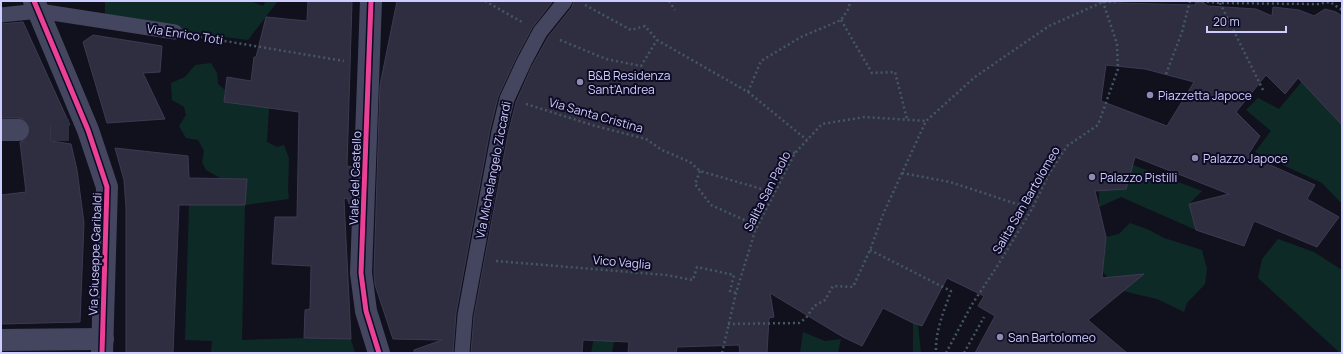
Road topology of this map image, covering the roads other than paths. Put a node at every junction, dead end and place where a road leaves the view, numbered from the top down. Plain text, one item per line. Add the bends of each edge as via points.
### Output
1 (371, 1) edge
2 (565, 1) edge
3 (36, 6) edge
4 (1, 15) edge
5 (175, 32) road end
6 (1, 340) edge
7 (102, 346) edge
8 (379, 353) edge
9 (462, 353) edge

1 - 8 street, Viale del Castello via 361,273 366,311
2 - 9 lane, Via Michelangelo Ziccardi via 540,32 507,99 465,315
3 - 4 lane, Via Enrico Toti
3 - 5 lane, Via Enrico Toti
3 - 7 street, Via Giuseppe Garibaldi via 78,130 107,187
6 - 7 street

